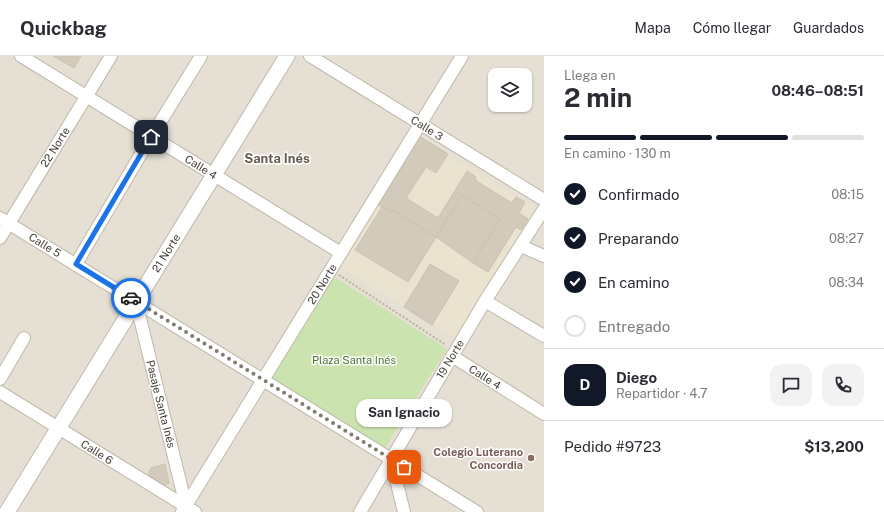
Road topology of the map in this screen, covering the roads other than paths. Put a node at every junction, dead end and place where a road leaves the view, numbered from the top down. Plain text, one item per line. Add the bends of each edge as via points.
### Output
1 (21, 56) edge
2 (111, 56) edge
3 (201, 56) edge
4 (287, 56) edge
5 (310, 56) edge
6 (456, 58) edge
7 (86, 96) junction
8 (420, 124) junction
9 (151, 137) junction
10 (214, 175) junction
11 (544, 200) edge
12 (544, 209) edge
13 (4, 220) edge
14 (0, 238) edge
15 (521, 246) junction
16 (341, 254) junction
17 (544, 256) edge
18 (76, 264) junction
19 (485, 301) junction
20 (136, 302) junction
21 (544, 336) edge
22 (24, 338) dead end
23 (452, 356) junction
24 (0, 379) edge
25 (263, 380) junction
26 (0, 392) edge
27 (544, 414) edge
28 (59, 428) junction
29 (391, 459) junction
30 (187, 510) edge
31 (7, 512) edge
32 (360, 512) edge
33 (404, 512) edge
34 (477, 512) edge

1 - 7 street, Calle 4
2 - 7 street, 22 Norte
3 - 9 street
4 - 10 street, 21 Norte
5 - 8 street, Calle 3
6 - 8 street, 20 Norte
7 - 9 street, Calle 4
7 - 13 street, 22 Norte
8 - 11 street, Calle 3
8 - 16 street, 20 Norte
9 - 10 street, Calle 4
9 - 18 street
10 - 16 street, Calle 4
10 - 20 street, 21 Norte
12 - 15 street, 19 Norte
13 - 14 street, 22 Norte
13 - 18 street, Calle 5
15 - 17 street
15 - 19 street, 19 Norte
16 - 25 street, 20 Norte
18 - 20 street, Calle 5
19 - 21 street
19 - 23 street, 19 Norte
20 - 25 street, Calle 5
20 - 28 street, 21 Norte
20 - 30 street, Pasaje Santa Inés
22 - 24 street
23 - 27 street, Calle 4
23 - 29 street, 19 Norte
25 - 29 street, Calle 5
25 - 30 street, 20 Norte
26 - 28 street, Calle 6
28 - 30 street, Calle 6
28 - 31 street, 21 Norte
29 - 32 street, 19 Norte
29 - 33 street
29 - 34 street, Calle 5

